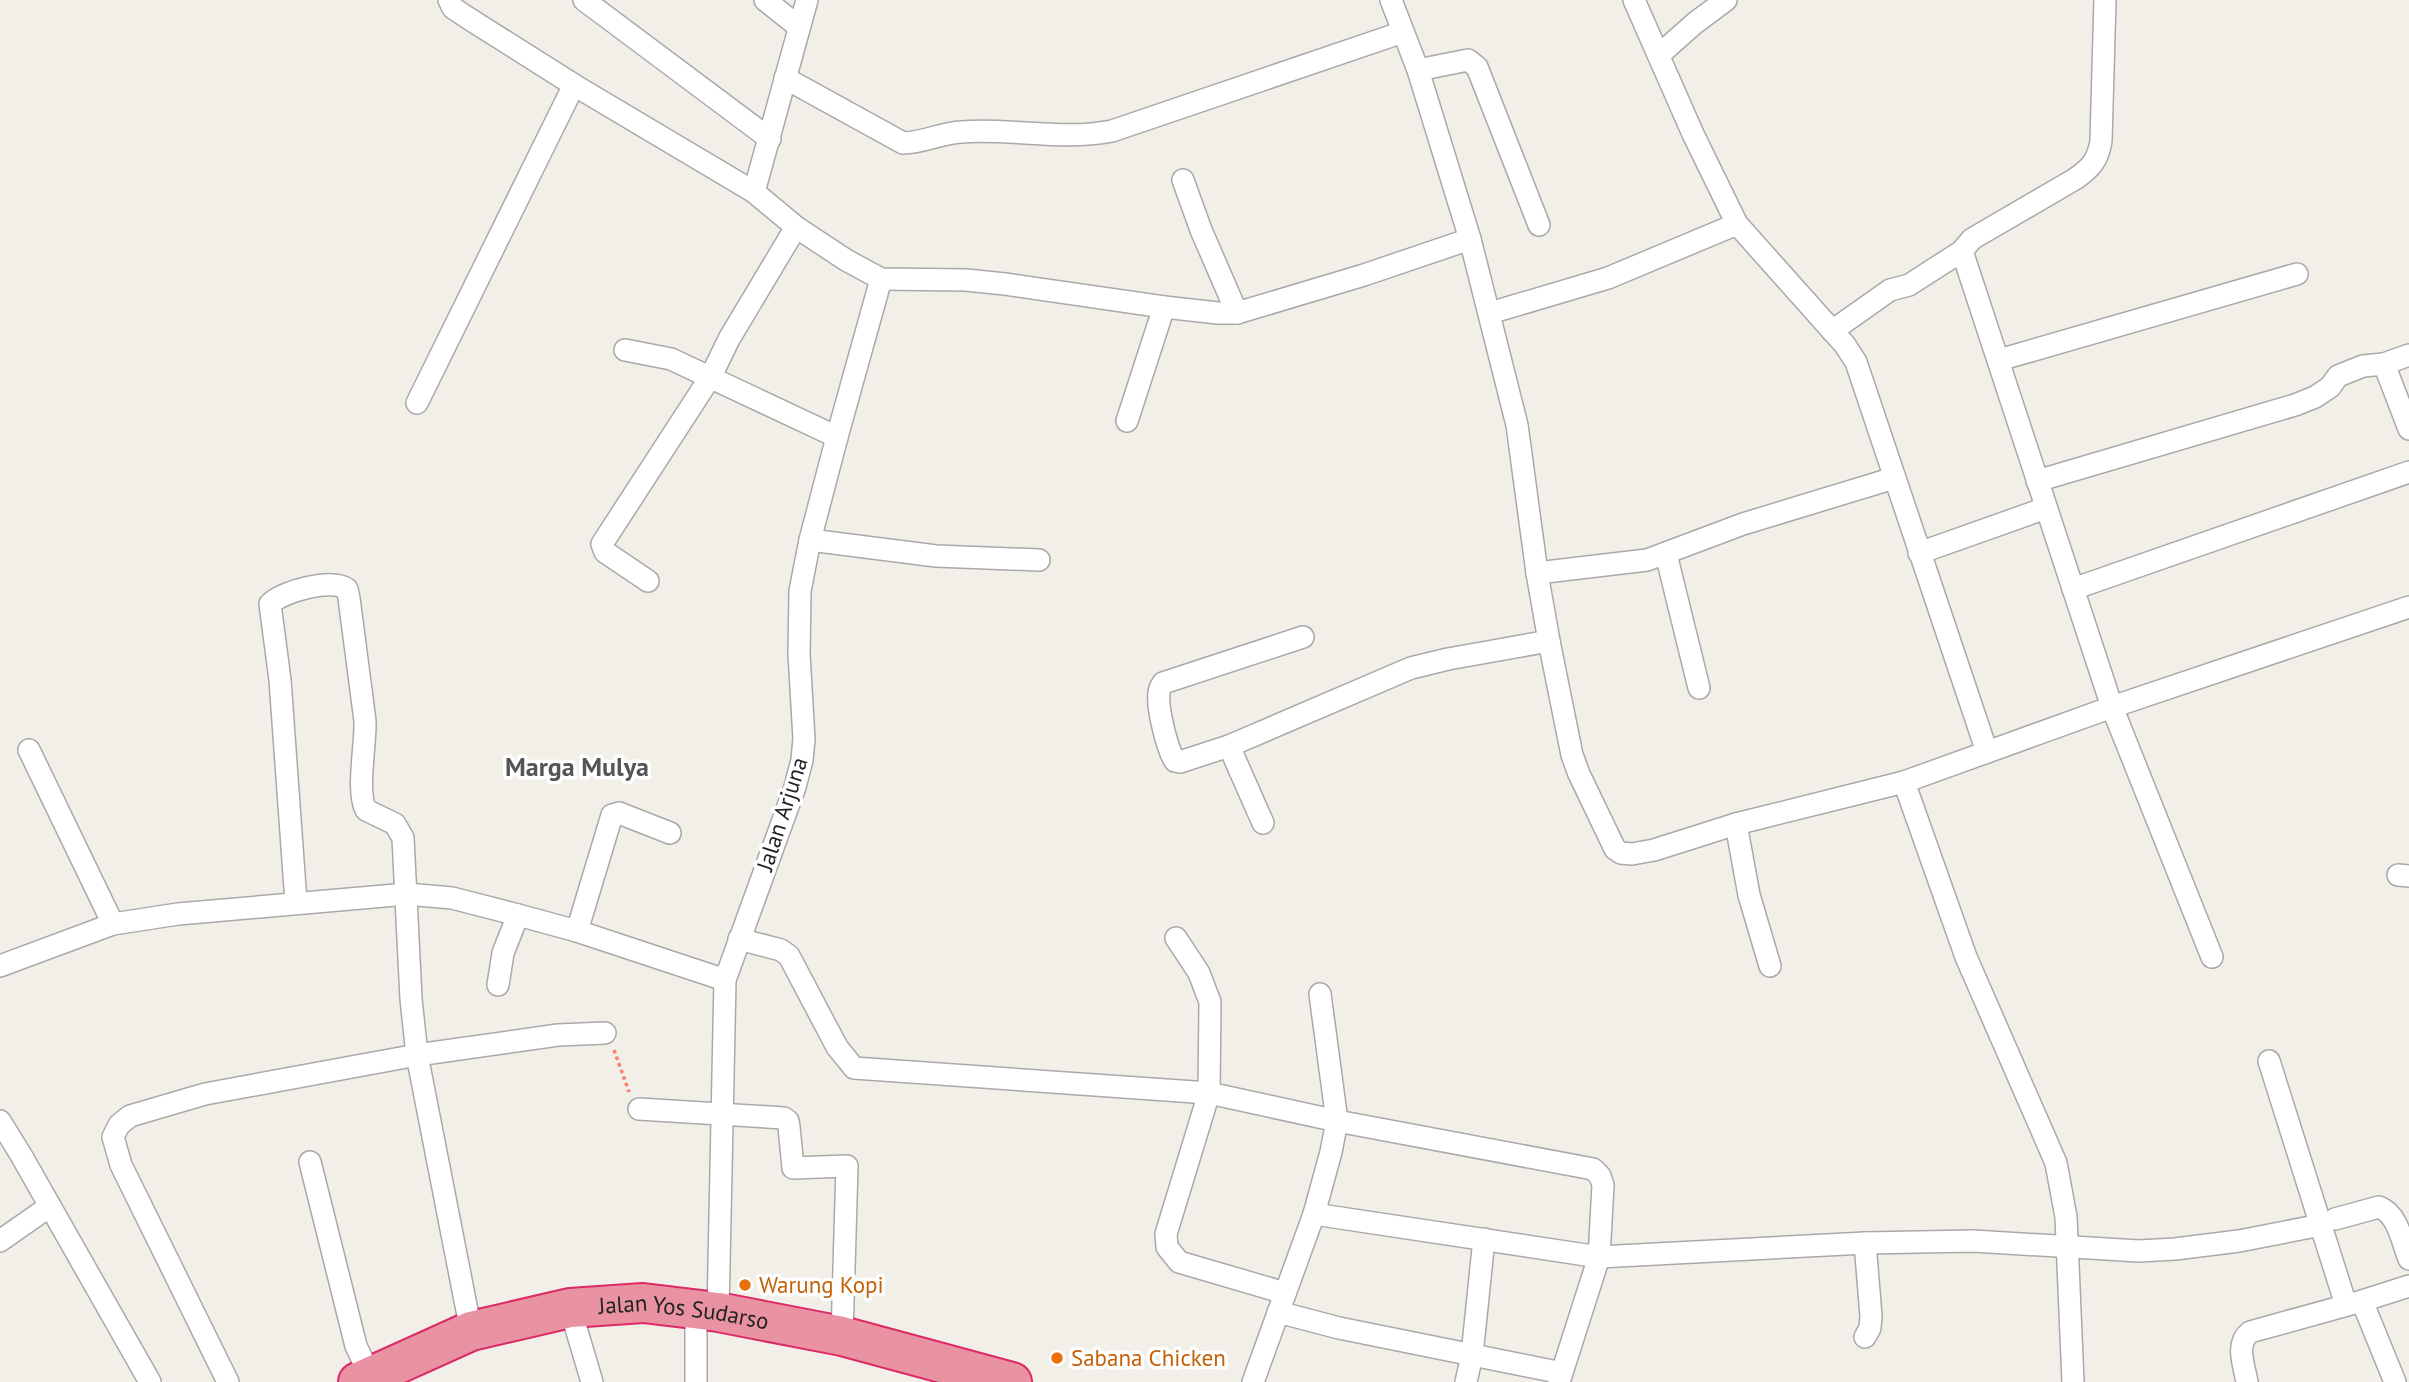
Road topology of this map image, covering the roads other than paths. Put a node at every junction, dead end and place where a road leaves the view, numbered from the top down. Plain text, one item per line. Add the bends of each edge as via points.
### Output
1 (449, 0) edge
2 (584, 0) edge
3 (765, 0) edge
4 (807, 0) edge
5 (1633, 0) edge
6 (1726, 0) edge
7 (2105, 0) edge
8 (1396, 2) edge
9 (799, 27) junction
10 (1403, 32) junction
11 (1659, 55) junction
12 (1418, 70) junction
13 (785, 78) junction
14 (574, 85) junction
15 (770, 139) junction
16 (1184, 180) dead end
17 (754, 192) junction
18 (1737, 224) junction
19 (1539, 225) dead end
20 (796, 227) junction
21 (1470, 239) junction
22 (1962, 251) junction
23 (2297, 274) dead end
24 (881, 279) junction
25 (1164, 307) junction
26 (1237, 313) junction
27 (1490, 313) junction
28 (1832, 331) junction
29 (625, 350) dead end
30 (2409, 355) edge
31 (1999, 360) junction
32 (2384, 364) junction
33 (711, 376) junction
34 (417, 403) dead end
35 (1127, 421) dead end
36 (2409, 429) edge
37 (837, 437) junction
38 (2409, 472) edge
39 (1894, 478) junction
40 (2037, 481) junction
41 (2046, 508) junction
42 (810, 540) junction
43 (1919, 553) junction
44 (1666, 554) junction
45 (1039, 560) dead end
46 (1537, 573) junction
47 (648, 581) dead end
48 (2073, 589) junction
49 (2409, 607) edge
50 (1303, 637) dead end
51 (1549, 642) junction
52 (1699, 688) dead end
53 (2112, 707) junction
54 (1229, 746) junction
55 (29, 750) dead end
56 (1987, 752) junction
57 (1905, 782) junction
58 (1263, 823) dead end
59 (1736, 824) junction
60 (670, 833) dead end
61 (407, 894) junction
62 (296, 902) junction
63 (518, 915) junction
64 (113, 924) junction
65 (577, 931) junction
66 (1176, 938) dead end
67 (738, 939) junction
68 (2212, 957) dead end
69 (0, 966) edge
70 (1770, 966) dead end
71 (725, 980) junction
72 (498, 985) dead end
73 (1320, 994) dead end
74 (604, 1033) road end
75 (417, 1055) junction
76 (2269, 1061) dead end
77 (1209, 1093) junction
78 (639, 1109) road end
79 (722, 1114) junction
80 (0, 1121) edge
81 (1336, 1121) junction
82 (310, 1162) dead end
83 (50, 1206) junction
84 (1314, 1214) junction
85 (2328, 1222) junction
86 (1484, 1239) junction
87 (0, 1241) edge
88 (1864, 1243) junction
89 (2066, 1247) junction
90 (1599, 1257) junction
91 (2409, 1259) edge
92 (2409, 1286) edge
93 (1282, 1302) junction
94 (2354, 1303) junction
95 (570, 1308) junction
96 (707, 1310) junction
97 (471, 1331) junction
98 (842, 1336) junction
99 (1865, 1337) dead end
100 (1472, 1355) junction
101 (970, 1376) edge
102 (1561, 1378) edge
103 (367, 1380) edge
104 (150, 1382) edge
105 (228, 1382) edge
106 (592, 1382) edge
107 (696, 1382) edge
108 (1013, 1382) edge
109 (1252, 1382) edge
110 (1466, 1382) edge
111 (2073, 1382) edge
112 (2247, 1382) edge
113 (2395, 1382) edge

1 - 14 street via 453,8
2 - 15 street
3 - 9 street
4 - 9 street
5 - 11 street
6 - 11 street
7 - 22 street via 2101,141 2095,161 2075,179 1972,239
8 - 10 street
9 - 13 street
10 - 12 street
10 - 13 street via 1112,131 1070,137 962,132 903,143
11 - 18 street
12 - 19 street via 1468,60 1477,67
12 - 21 street
13 - 15 street
14 - 17 street
14 - 34 street
15 - 17 street
16 - 26 street
17 - 20 street
18 - 27 street via 1608,278
18 - 28 street
20 - 24 street
20 - 33 street
21 - 26 street
21 - 27 street
22 - 28 street via 1909,285 1890,290
22 - 31 street
23 - 31 street
24 - 25 street via 1004,284
24 - 37 street, Jalan Arjuna
25 - 26 street
25 - 35 street
27 - 46 street via 1520,440
28 - 39 street via 1856,362
29 - 33 street via 671,359
30 - 32 street
31 - 40 street
32 - 36 street
32 - 40 street via 2338,376 2330,387 2295,405
33 - 37 street
33 - 47 street via 602,544 605,552
37 - 42 street, Jalan Arjuna
38 - 48 street
39 - 43 street
39 - 44 street via 1743,524
40 - 41 street
41 - 43 street
41 - 48 street
42 - 45 street via 936,556
42 - 67 street, Jalan Arjuna via 799,612 802,760
43 - 56 street
44 - 46 street
44 - 52 street
46 - 51 street
48 - 53 street
49 - 53 street
50 - 54 street via 1163,683 1159,704 1175,761
51 - 54 street via 1411,668
51 - 59 street via 1579,774 1615,849 1632,855
53 - 56 street
53 - 68 street
54 - 58 street
55 - 64 street
56 - 57 street
57 - 59 street
57 - 89 street via 1966,957 2056,1163 2066,1217
59 - 70 street via 1746,886
60 - 65 street via 619,813 612,816
61 - 62 street
61 - 62 street via 400,830 366,810 360,798 366,739 349,598 342,586 325,585 283,595 270,604
61 - 63 street via 452,898
61 - 75 street
62 - 64 street
63 - 65 street
63 - 72 street via 503,953
64 - 69 street
65 - 71 street
66 - 77 street via 1199,973 1210,1002
67 - 71 street, Jalan Arjuna
67 - 77 street via 789,956 837,1047 854,1068
71 - 79 street, Jalan Arjuna
73 - 81 street
74 - 75 street
75 - 97 street
75 - 105 street via 205,1094 144,1110 119,1125 113,1137 115,1152
76 - 85 street
77 - 81 street
77 - 93 street via 1166,1234 1167,1247 1179,1262
78 - 79 street
79 - 96 street, Jalan Arjuna
79 - 98 street via 788,1121 793,1168 847,1166
80 - 83 street
81 - 84 street
81 - 90 street via 1593,1169 1602,1185
82 - 103 street
83 - 87 street
83 - 104 street
84 - 86 street
84 - 93 street
85 - 89 street via 2194,1248
85 - 91 street via 2385,1209 2393,1217
85 - 94 street
86 - 90 street
86 - 100 street
88 - 89 street via 1973,1241
88 - 90 street
88 - 99 street via 1871,1316
89 - 111 street
90 - 102 street
92 - 94 street
93 - 100 street via 1339,1328
93 - 109 street
94 - 112 street via 2250,1332 2241,1345
94 - 113 street
95 - 96 highway, Jalan Yos Sudarso via 643,1303
95 - 97 highway, Jalan Yos Sudarso
95 - 106 street
96 - 98 highway, Jalan Yos Sudarso
96 - 107 street, Jalan Arjuna
97 - 103 highway, Jalan Yos Sudarso
98 - 101 highway, Jalan Yos Sudarso
100 - 102 street
100 - 110 street
101 - 108 highway, Jalan Yos Sudarso

